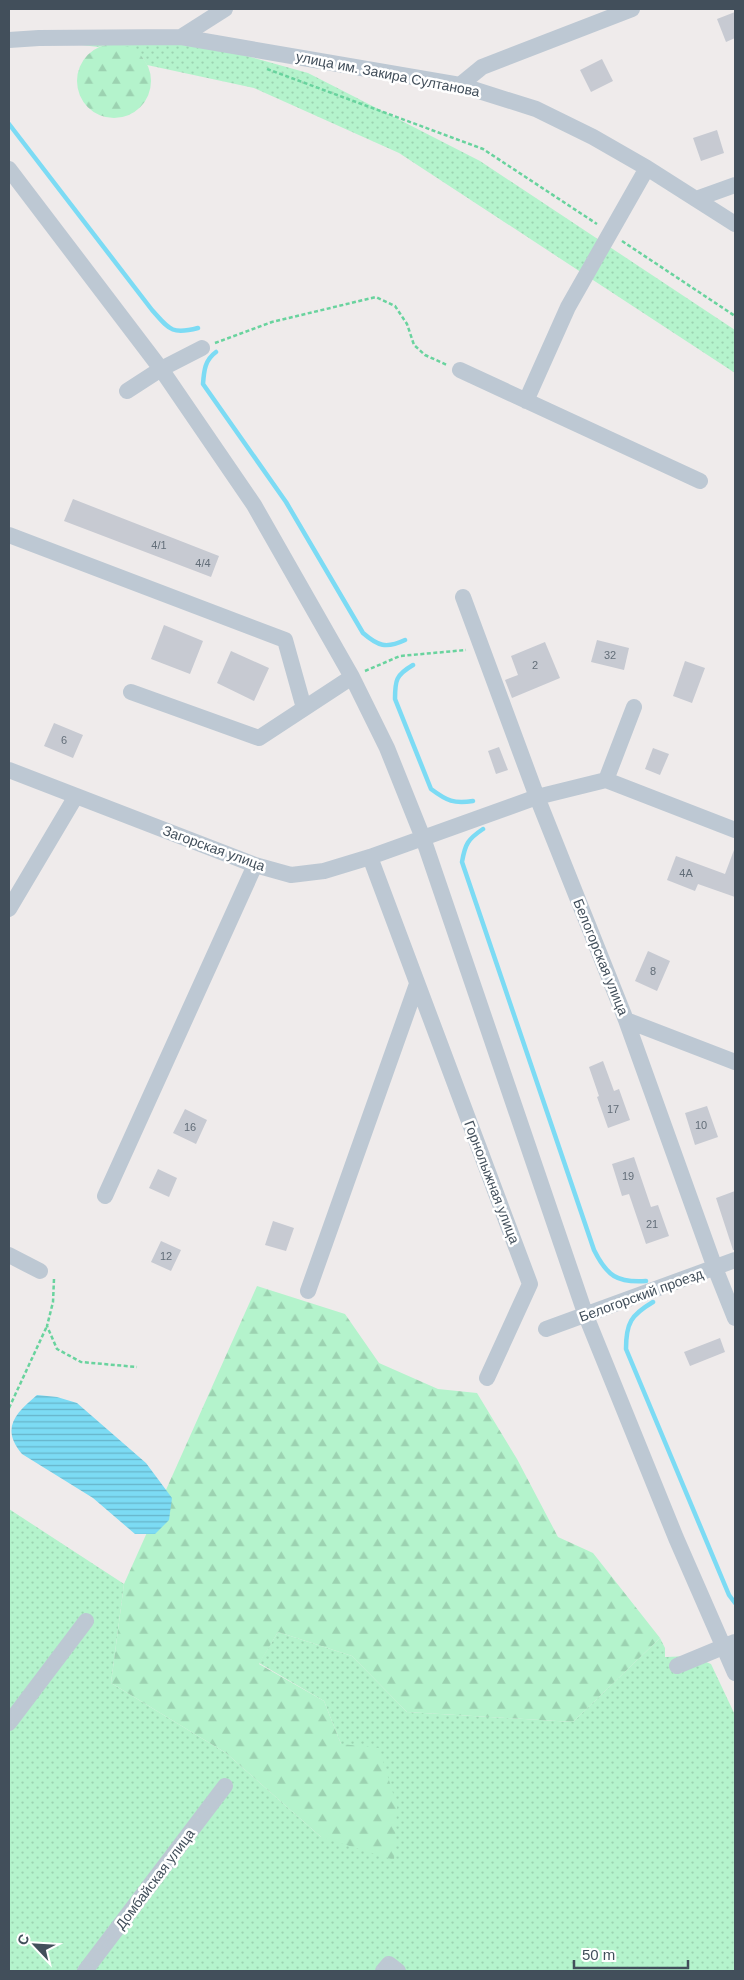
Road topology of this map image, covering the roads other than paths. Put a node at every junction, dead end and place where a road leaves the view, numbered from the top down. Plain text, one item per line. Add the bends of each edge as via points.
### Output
1 (632, 9) edge
2 (216, 11) edge
3 (181, 37) junction
4 (9, 40) edge
5 (460, 86) junction
6 (647, 168) junction
7 (9, 169) edge
8 (735, 185) edge
9 (696, 199) junction
10 (735, 224) edge
11 (202, 348) road end
12 (161, 369) junction
13 (460, 370) road end
14 (127, 390) dead end
15 (526, 401) junction
16 (700, 481) dead end
17 (9, 536) edge
18 (463, 597) dead end
19 (352, 677) junction
20 (131, 692) dead end
21 (634, 707) dead end
22 (304, 708) junction
23 (9, 770) edge
24 (606, 780) junction
25 (76, 796) junction
26 (537, 798) junction
27 (735, 830) edge
28 (423, 838) junction
29 (370, 856) junction
30 (255, 866) junction
31 (9, 909) edge
32 (417, 984) junction
33 (626, 1020) junction
34 (735, 1062) edge
35 (105, 1196) dead end
36 (9, 1255) edge
37 (735, 1260) edge
38 (715, 1268) junction
39 (40, 1271) road end
40 (308, 1291) dead end
41 (586, 1316) junction
42 (735, 1318) edge
43 (546, 1329) dead end
44 (487, 1378) dead end
45 (86, 1621) dead end
46 (729, 1645) edge
47 (677, 1666) dead end
48 (735, 1673) edge
49 (9, 1723) edge
50 (225, 1786) dead end
51 (84, 1971) edge

1 - 5 street via 482,67
2 - 3 street
3 - 4 street, улица им. Закира Султанова
3 - 5 street, улица им. Закира Султанова
5 - 6 street, улица им. Закира Султанова via 536,109
6 - 9 street, улица им. Закира Султанова
6 - 15 street via 568,307
7 - 12 street
8 - 9 street
9 - 10 street, улица им. Закира Султанова
11 - 12 street
12 - 14 street
12 - 19 street via 254,505
13 - 15 street
15 - 16 street
17 - 22 street via 285,640
18 - 26 street, Белогорская улица
19 - 22 street
19 - 28 street via 387,748
20 - 22 street via 259,738
21 - 24 street
23 - 25 street, Загорская улица
24 - 26 street, Загорская улица
24 - 27 street
25 - 30 street, Загорская улица
25 - 31 street
26 - 28 street, Загорская улица
26 - 33 street, Белогорская улица
28 - 29 street, Загорская улица
28 - 41 street
29 - 30 street, Загорская улица via 324,871 291,875
29 - 32 street, Горнолыжная улица
30 - 35 street
32 - 40 street
32 - 44 street, Горнолыжная улица via 530,1284
33 - 34 street
33 - 38 street, Белогорская улица
36 - 39 street
37 - 38 street, Белогорский проезд
38 - 41 street, Белогорский проезд
38 - 42 street, Белогорская улица
41 - 43 street, Белогорский проезд
41 - 46 street
45 - 49 street
46 - 47 street
46 - 48 street
50 - 51 street, Домбайская улица

